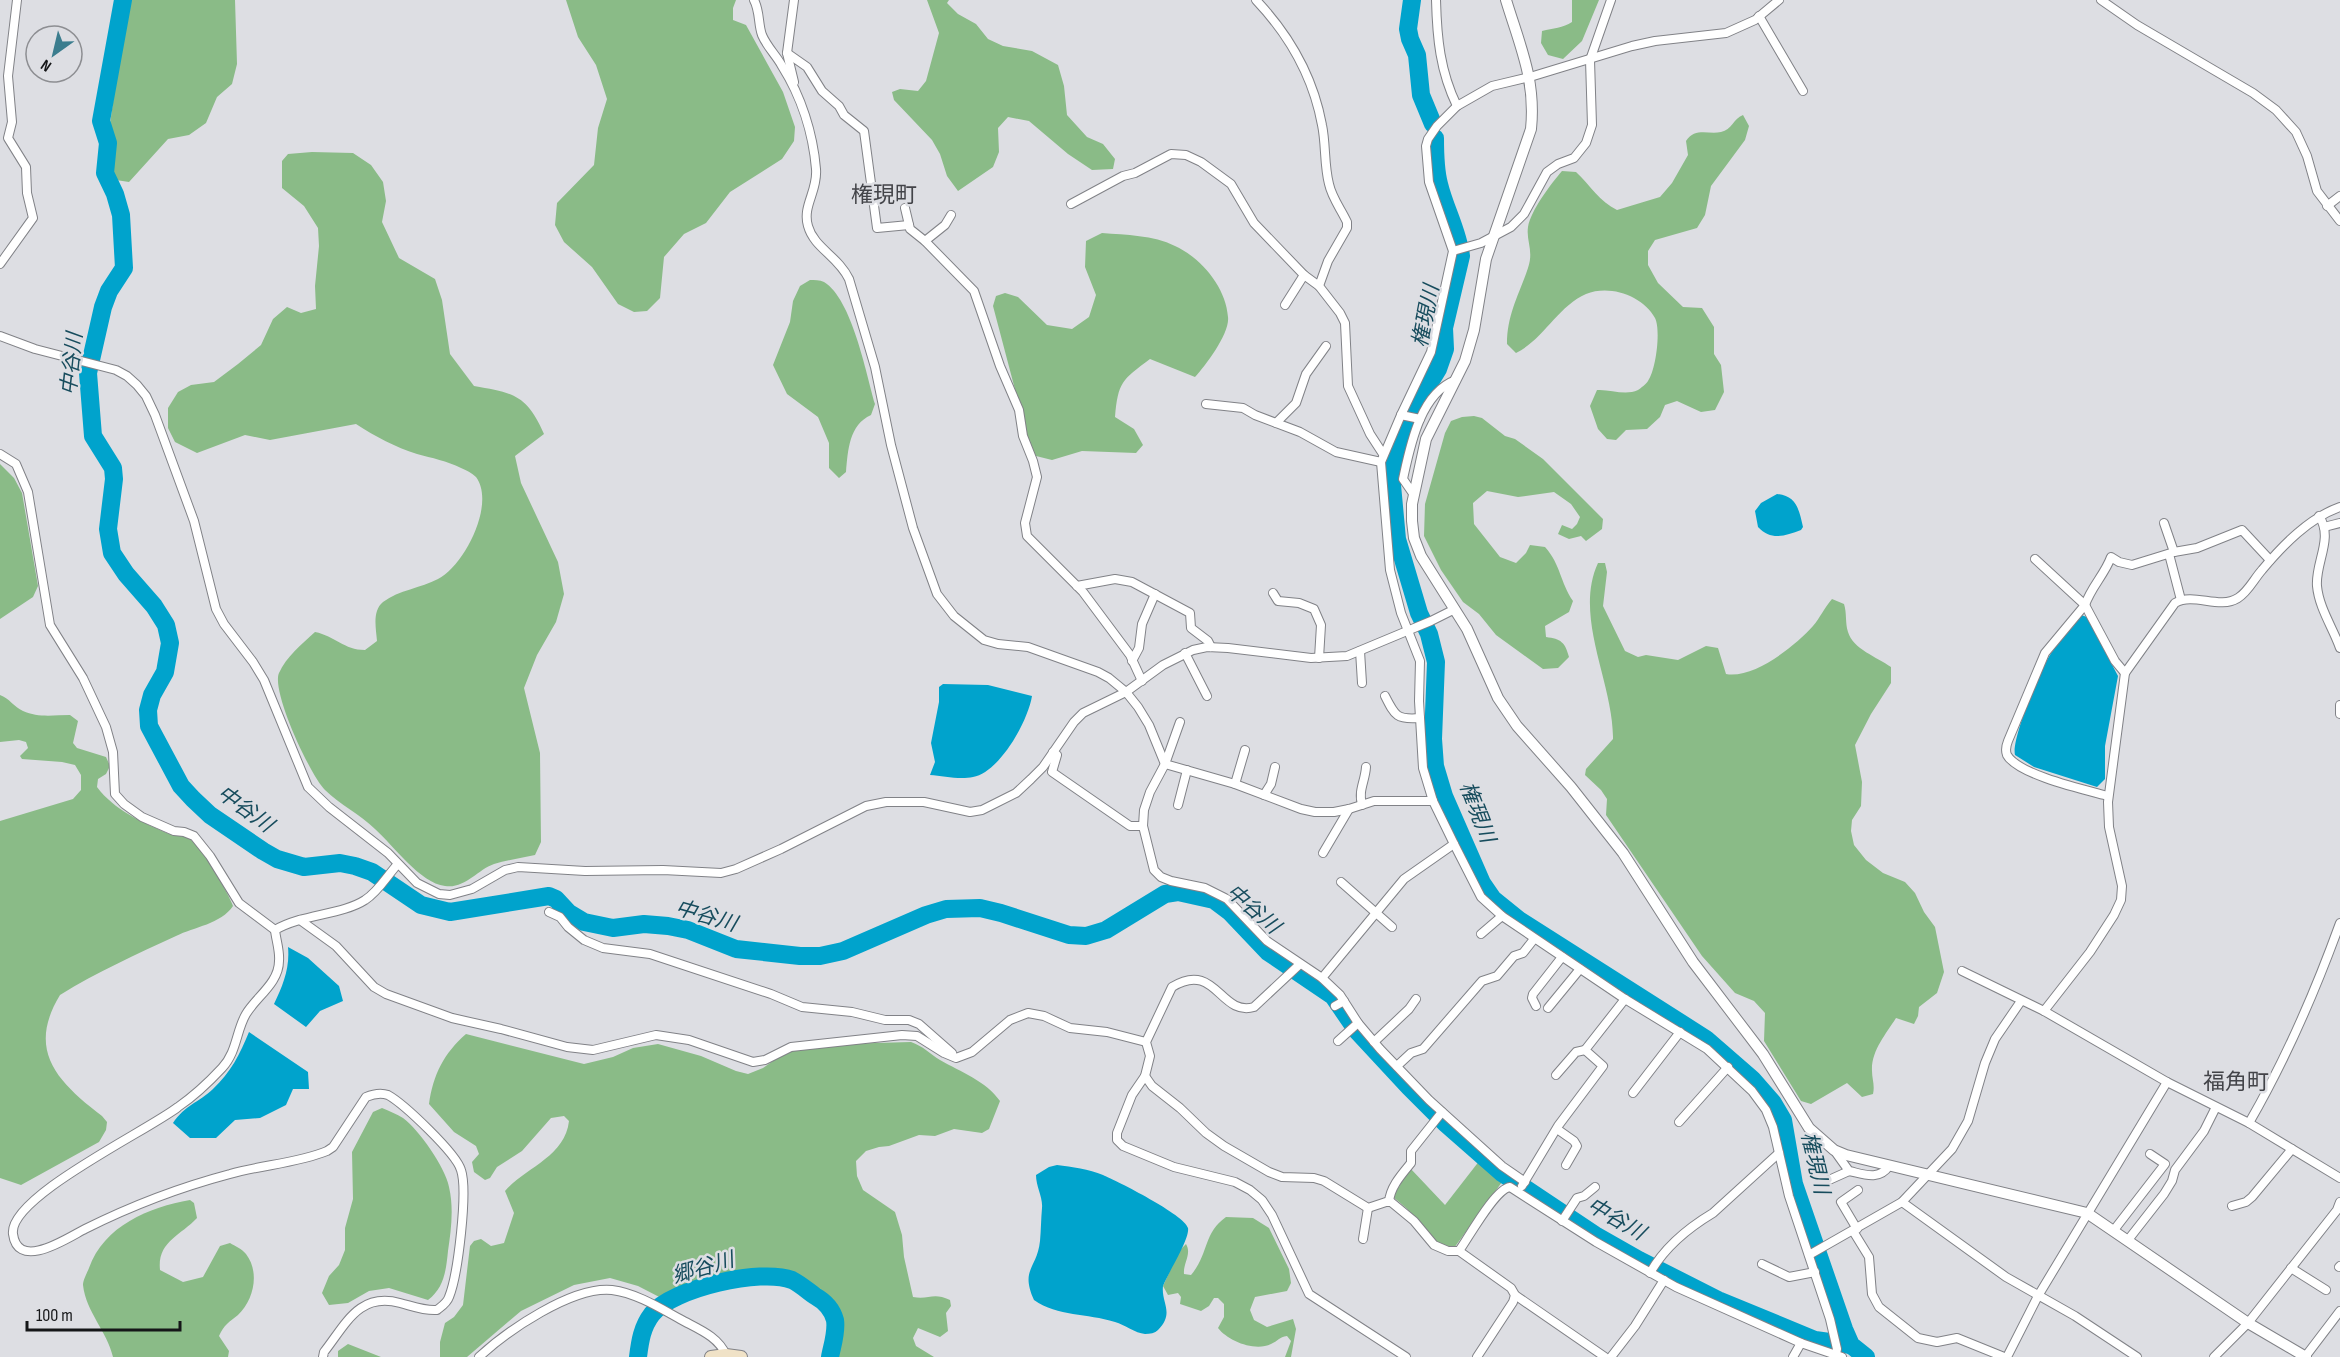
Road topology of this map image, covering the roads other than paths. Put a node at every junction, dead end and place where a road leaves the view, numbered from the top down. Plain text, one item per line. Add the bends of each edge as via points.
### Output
1 (17, 0) edge
2 (754, 0) edge
3 (794, 0) edge
4 (1256, 0) edge
5 (1436, 0) edge
6 (1506, 0) edge
7 (1611, 0) edge
8 (1779, 0) edge
9 (2101, 0) edge
10 (1759, 16) junction
11 (787, 53) junction
12 (1590, 60) junction
13 (1530, 77) junction
14 (795, 88) junction
15 (1803, 92) dead end
16 (1457, 106) junction
17 (2340, 196) edge
18 (1071, 204) dead end
19 (2327, 206) junction
20 (905, 208) dead end
21 (951, 215) dead end
22 (2340, 221) edge
23 (909, 225) junction
24 (1493, 237) junction
25 (926, 241) junction
26 (1458, 250) junction
27 (0, 264) edge
28 (1304, 275) junction
29 (1318, 286) junction
30 (1285, 305) dead end
31 (0, 336) edge
32 (1326, 346) dead end
33 (1456, 380) junction
34 (1206, 404) dead end
35 (1403, 416) junction
36 (1418, 418) junction
37 (1276, 423) junction
38 (0, 454) edge
39 (1382, 458) junction
40 (1414, 495) junction
41 (2340, 507) edge
42 (2319, 516) junction
43 (2340, 523) edge
44 (2164, 524) dead end
45 (2324, 527) junction
46 (2171, 553) junction
47 (2035, 559) dead end
48 (2270, 560) junction
49 (1077, 586) junction
50 (1273, 593) dead end
51 (1155, 594) junction
52 (2181, 600) junction
53 (2085, 605) junction
54 (1455, 609) junction
55 (1411, 629) junction
56 (1211, 647) junction
57 (2340, 648) edge
58 (1360, 651) junction
59 (1185, 653) junction
60 (1319, 658) junction
61 (1132, 661) junction
62 (2125, 673) junction
63 (1142, 681) junction
64 (1362, 683) dead end
65 (1126, 692) junction
66 (1207, 696) dead end
67 (1378, 705) dead end
68 (2340, 705) edge
69 (2340, 714) edge
70 (1420, 718) junction
71 (1180, 722) dead end
72 (1245, 750) dead end
73 (1053, 752) junction
74 (1165, 764) junction
75 (1275, 767) dead end
76 (1366, 767) dead end
77 (1187, 770) junction
78 (1235, 784) junction
79 (1264, 795) junction
80 (2108, 796) junction
81 (1433, 801) junction
82 (1178, 805) dead end
83 (1362, 805) junction
84 (1349, 809) junction
85 (1143, 826) junction
86 (1454, 844) junction
87 (1323, 853) dead end
88 (398, 865) junction
89 (1341, 882) dead end
90 (549, 912) dead end
91 (1376, 914) junction
92 (1502, 916) junction
93 (300, 920) junction
94 (2340, 923) edge
95 (1392, 927) dead end
96 (275, 930) junction
97 (1481, 934) dead end
98 (1534, 939) junction
99 (1562, 957) junction
100 (1299, 965) junction
101 (1580, 969) junction
102 (1962, 971) dead end
103 (1322, 978) junction
104 (1416, 999) dead end
105 (1625, 999) junction
106 (2020, 1001) junction
107 (1536, 1006) dead end
108 (1548, 1008) dead end
109 (2044, 1011) junction
110 (1358, 1023) junction
111 (1680, 1032) junction
112 (1338, 1041) dead end
113 (1146, 1042) junction
114 (1374, 1042) junction
115 (1585, 1050) junction
116 (956, 1058) junction
117 (1397, 1066) junction
118 (1728, 1067) junction
119 (1556, 1075) dead end
120 (1145, 1076) junction
121 (2167, 1082) junction
122 (1633, 1093) dead end
123 (2216, 1107) junction
124 (1439, 1115) junction
125 (1679, 1122) dead end
126 (2249, 1123) junction
127 (1557, 1129) junction
128 (2292, 1149) junction
129 (1834, 1150) junction
130 (1779, 1153) junction
131 (2150, 1154) dead end
132 (1566, 1165) dead end
133 (1889, 1166) junction
134 (1849, 1171) junction
135 (1927, 1176) junction
136 (2340, 1178) edge
137 (1829, 1180) dead end
138 (1595, 1186) dead end
139 (1522, 1187) junction
140 (1858, 1190) dead end
141 (1389, 1202) junction
142 (1902, 1202) junction
143 (2232, 1206) dead end
144 (1368, 1208) junction
145 (2339, 1208) edge
146 (2087, 1213) junction
147 (1565, 1217) junction
148 (1855, 1230) junction
149 (2114, 1230) junction
150 (1363, 1239) dead end
151 (2128, 1240) junction
152 (1459, 1251) junction
153 (1809, 1255) junction
154 (1762, 1264) dead end
155 (2291, 1268) junction
156 (1652, 1270) junction
157 (1815, 1272) junction
158 (1664, 1280) junction
159 (2326, 1290) dead end
160 (1515, 1295) junction
161 (2038, 1296) junction
162 (2340, 1311) edge
163 (2248, 1323) junction
164 (1801, 1343) junction
165 (1835, 1354) edge
166 (726, 1355) junction
167 (323, 1357) edge
168 (479, 1357) edge
169 (711, 1357) edge
170 (741, 1357) edge
171 (1406, 1357) edge
172 (1477, 1357) edge
173 (1605, 1357) edge
174 (1611, 1357) edge
175 (1793, 1357) edge
176 (2006, 1357) edge
177 (2138, 1357) edge
178 (2214, 1357) edge
179 (2306, 1357) edge

1 - 27 street via 8,75 12,122 8,138 26,167 33,218
2 - 14 street via 761,33
3 - 11 street
4 - 29 street via 1292,45 1306,70 1322,123 1329,184 1347,222
5 - 16 street via 1437,43
6 - 13 street
7 - 12 street
8 - 10 street
9 - 19 street via 2276,110 2302,142 2317,191
10 - 12 street via 1726,33 1654,41
10 - 15 street
11 - 14 street
11 - 23 street via 807,67 822,91 864,131 877,228
12 - 13 street
12 - 24 street via 1592,125 1586,143 1574,158 1547,172 1524,214
13 - 16 street via 1492,86
13 - 24 street via 1531,129
14 - 65 street via 816,167 816,187 806,211 808,228 849,279 913,528 938,594 954,615 984,640 1028,647 1098,672
16 - 26 street via 1426,146 1429,182
17 - 19 street
18 - 28 street via 1171,154 1186,155 1231,184 1254,223
19 - 22 street
20 - 23 street
21 - 25 street
23 - 25 street
24 - 26 street
24 - 33 street via 1474,330
25 - 49 street via 974,291 1019,410 1036,477 1024,523 1027,536
26 - 35 street via 1431,352
28 - 29 street
28 - 30 street
29 - 39 street via 1345,323 1348,386
31 - 88 street via 116,370 146,396 194,521 216,609 264,680 308,787
32 - 37 street via 1306,374 1296,403
33 - 36 street via 1448,383
33 - 40 street via 1426,439
34 - 37 street via 1243,408
35 - 36 street
35 - 39 street
36 - 40 street via 1403,479
37 - 39 street via 1336,452
38 - 96 street via 16,464 28,492 50,625 83,678 106,727 114,760 115,794 142,817 195,836 239,903
39 - 55 street via 1390,570 1395,595
40 - 54 street via 1414,538
41 - 42 street
42 - 45 street
42 - 48 street
43 - 45 street
44 - 46 street
45 - 57 street via 2317,586
46 - 48 street via 2197,548 2242,530
46 - 52 street
46 - 53 street via 2132,565 2111,557
47 - 53 street
48 - 52 street via 2237,599
49 - 51 street via 1115,579 1132,582
49 - 61 street
50 - 60 street via 1278,601 1314,609 1321,625
51 - 56 street via 1190,613 1191,628
51 - 61 street
52 - 62 street
53 - 62 street
53 - 80 street via 2045,653 2006,748 2013,761 2035,775
54 - 55 street
54 - 129 street via 1498,698 1517,726 1623,853 1694,962 1763,1053 1809,1128
55 - 58 street
55 - 70 street via 1420,661
56 - 59 street
56 - 60 street
58 - 60 street
58 - 64 street
59 - 63 street
59 - 66 street
61 - 63 street
62 - 80 street
63 - 65 street
65 - 73 street via 1083,713
65 - 74 street via 1149,725
67 - 70 street via 1386,699 1399,718
68 - 69 street
70 - 81 street via 1423,768
71 - 74 street
72 - 78 street
73 - 85 street via 1056,759 1052,772 1130,826
73 - 88 street via 1016,793 982,810 970,812 904,801 866,806 774,853 721,873 518,867 450,895 422,886
74 - 77 street
74 - 85 street via 1150,792
75 - 79 street
76 - 83 street via 1360,788
77 - 78 street
77 - 82 street
78 - 79 street
79 - 84 street via 1308,810
80 - 109 street via 2121,900 2090,952
81 - 83 street via 1374,801
81 - 86 street
83 - 84 street
84 - 87 street
85 - 100 street via 1150,862 1161,877 1205,888 1227,899 1267,941
86 - 91 street via 1404,879
86 - 92 street via 1481,897
88 - 93 street via 366,899
89 - 91 street
90 - 116 street via 584,940 603,948 650,954 802,1007 896,1022 909,1020 919,1024
91 - 95 street
91 - 103 street
92 - 97 street
92 - 98 street
93 - 96 street
93 - 116 street via 336,946 374,987 386,994 452,1018 567,1047 593,1050 656,1035 689,1040 753,1062 791,1047 902,1035 917,1036
94 - 126 street via 2298,1030
96 - 167 street via 277,973 247,1013 228,1062 178,1108 52,1185 17,1217 13,1234 22,1248 38,1252 192,1185 321,1153 333,1147 366,1097 381,1093 423,1124 462,1171 464,1191 451,1291 448,1300 436,1310 388,1300 369,1302 354,1313
98 - 99 street
98 - 117 street via 1497,976 1482,981 1423,1049 1411,1053
99 - 101 street
99 - 107 street via 1533,994
100 - 103 street
100 - 113 street via 1247,1009 1235,1006 1202,980 1178,983 1167,994
101 - 105 street
101 - 108 street
102 - 106 street
103 - 110 street
104 - 114 street
105 - 111 street
105 - 115 street
106 - 109 street
106 - 135 street via 1995,1039 1962,1136
109 - 121 street
110 - 112 street
110 - 114 street
111 - 118 street
111 - 122 street
113 - 116 street via 1070,1028 1028,1013 1010,1020 972,1052
113 - 120 street via 1150,1056
114 - 117 street
115 - 119 street via 1576,1052
115 - 127 street via 1603,1066
117 - 124 street
118 - 125 street
118 - 130 street via 1766,1110
120 - 144 street via 1224,1146 1277,1175 1324,1181
120 - 171 street via 1132,1095 1117,1140 1174,1167 1235,1182 1250,1190 1272,1215 1310,1294
121 - 123 street
121 - 146 street
123 - 126 street
123 - 151 street via 2164,1194
124 - 139 street
124 - 141 street via 1411,1151 1412,1163 1392,1190
126 - 128 street
127 - 132 street via 1577,1146
127 - 139 street
128 - 136 street
128 - 143 street via 2252,1197
129 - 133 street
129 - 134 street
130 - 153 street
130 - 156 street via 1668,1248
131 - 149 street via 2165,1164
133 - 134 street via 1880,1175
133 - 135 street
134 - 137 street
135 - 142 street
135 - 146 street
138 - 147 street via 1577,1198
139 - 147 street
139 - 152 street via 1505,1188 1497,1196
140 - 148 street via 1841,1202
141 - 144 street
141 - 152 street via 1440,1249
142 - 148 street
142 - 161 street
144 - 150 street
145 - 155 street
146 - 149 street
146 - 161 street
147 - 156 street
148 - 153 street
148 - 176 street via 1869,1257 1872,1294 1879,1307 1918,1338 1937,1342 1957,1338
149 - 151 street
151 - 163 street
152 - 160 street via 1511,1288
153 - 157 street
154 - 157 street via 1789,1277
155 - 159 street
155 - 163 street
156 - 158 street
157 - 165 street via 1835,1338
158 - 164 street
158 - 174 street
160 - 172 street
160 - 173 street
161 - 176 street
161 - 177 street
162 - 179 street
163 - 178 street
163 - 179 street
164 - 165 street
164 - 175 street
166 - 168 street via 713,1338 632,1295 611,1290 583,1294 537,1314
166 - 169 main road
166 - 170 main road

